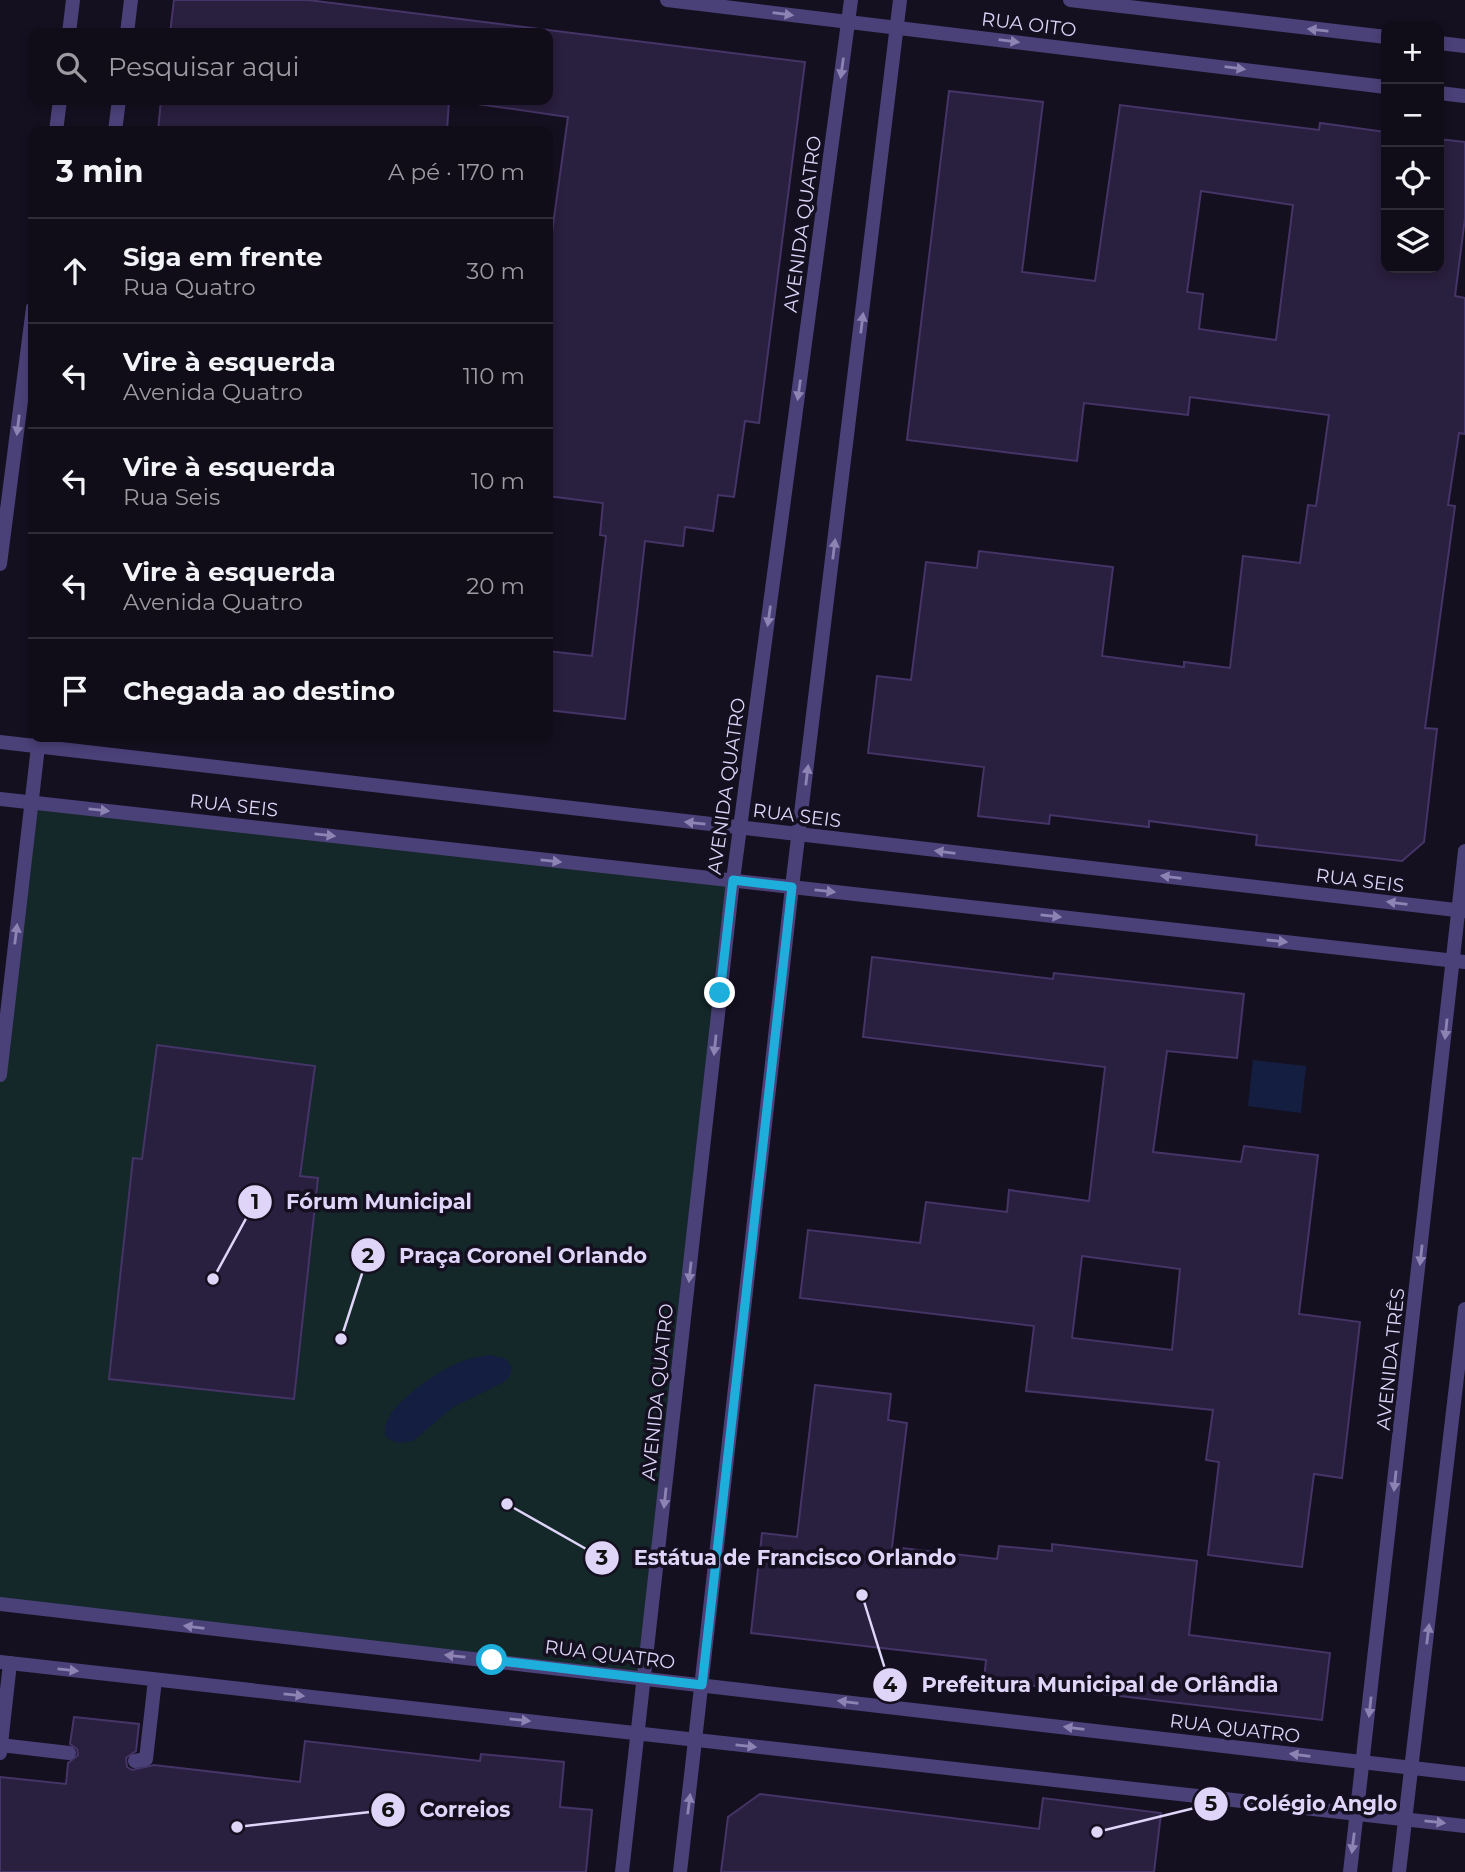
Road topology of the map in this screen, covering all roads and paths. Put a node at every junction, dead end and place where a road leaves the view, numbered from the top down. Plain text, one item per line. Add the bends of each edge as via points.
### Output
1 (73, 0) edge
2 (131, 0) edge
3 (667, 0) edge
4 (851, 0) edge
5 (900, 0) edge
6 (1070, 0) edge
7 (848, 22) junction
8 (898, 27) junction
9 (70, 28) edge
10 (128, 28) edge
11 (1381, 36) edge
12 (1444, 44) edge
13 (1465, 46) edge
14 (1381, 86) edge
15 (1444, 94) edge
16 (1465, 96) edge
17 (59, 105) edge
18 (118, 105) edge
19 (57, 126) edge
20 (116, 126) edge
21 (28, 347) edge
22 (0, 564) edge
23 (28, 741) edge
24 (0, 742) edge
25 (39, 742) edge
26 (47, 742) edge
27 (0, 799) edge
28 (31, 802) junction
29 (740, 828) junction
30 (800, 835) junction
31 (1465, 850) edge
32 (733, 880) junction
33 (792, 887) junction
34 (1462, 911) edge
35 (1459, 962) edge
36 (0, 1075) edge
37 (1465, 1309) edge
38 (0, 1604) edge
39 (5, 1663) edge
40 (645, 1678) junction
41 (155, 1680) junction
42 (702, 1685) junction
43 (639, 1734) junction
44 (696, 1740) junction
45 (0, 1748) edge
46 (69, 1753) dead end
47 (135, 1761) dead end
48 (1364, 1762) junction
49 (1412, 1768) junction
50 (1465, 1773) edge
51 (1357, 1814) junction
52 (1404, 1819) junction
53 (1465, 1826) edge
54 (622, 1872) edge
55 (680, 1872) edge
56 (1350, 1872) edge
57 (1399, 1872) edge

1 - 9 street
2 - 10 street
3 -> 7 street, RUA OITO
4 - 7 street, AVENIDA QUATRO
5 - 8 street
11 -> 6 street, RUA OITO
7 - 8 street, RUA OITO
7 -> 29 street, AVENIDA QUATRO
8 -> 14 street, RUA OITO
30 -> 8 street
12 - 13 street
15 - 16 street
17 - 19 street
18 - 20 street
21 -> 22 street
23 - 24 street, RUA SEIS
25 - 28 street
29 -> 26 street, RUA SEIS
27 - 28 street, RUA SEIS
28 -> 32 street, RUA SEIS
36 -> 28 street
29 - 30 street, RUA SEIS
29 - 32 street, AVENIDA QUATRO
30 - 33 street
34 -> 30 street, RUA SEIS
31 - 34 street, AVENIDA TRÊS
32 - 33 street, RUA SEIS
32 -> 40 street, AVENIDA QUATRO
33 -> 35 street, RUA SEIS
33 - 42 street
34 - 35 street, AVENIDA TRÊS
35 -> 48 street, AVENIDA TRÊS
49 -> 37 street
40 -> 38 street, RUA QUATRO
39 -> 41 street
39 - 45 street
40 - 42 street, RUA QUATRO
40 - 43 street, AVENIDA QUATRO
41 -> 43 street
41 - 47 street via 146,1759
42 - 44 street
48 -> 42 street, RUA QUATRO
43 - 44 street
43 - 54 street, AVENIDA QUATRO
44 -> 51 street
55 -> 44 street
45 - 46 street
48 - 49 street, RUA QUATRO
48 - 51 street, AVENIDA TRÊS
49 - 50 street, RUA QUATRO
49 - 52 street
51 - 52 street
51 -> 56 street, AVENIDA TRÊS
52 -> 53 street
52 - 57 street

